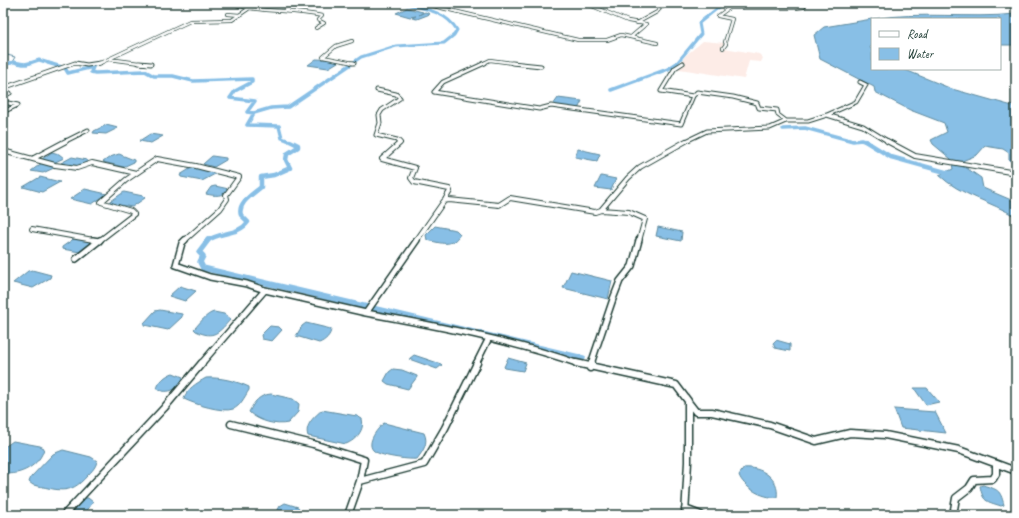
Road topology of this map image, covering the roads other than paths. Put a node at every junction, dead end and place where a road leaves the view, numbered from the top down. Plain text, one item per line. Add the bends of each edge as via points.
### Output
1 (229, 3) edge
2 (301, 3) edge
3 (420, 3) edge
4 (585, 3) edge
5 (665, 3) edge
6 (807, 3) edge
7 (845, 3) edge
8 (992, 3) edge
9 (1016, 6) edge
10 (251, 7) junction
11 (284, 11) junction
12 (228, 14) dead end
13 (240, 15) junction
14 (637, 23) junction
15 (316, 28) dead end
16 (631, 37) junction
17 (352, 41) dead end
18 (657, 43) dead end
19 (723, 48) dead end
20 (107, 59) junction
21 (354, 63) dead end
22 (683, 63) dead end
23 (151, 64) dead end
24 (541, 66) dead end
25 (860, 82) dead end
26 (3, 88) edge
27 (377, 90) dead end
28 (10, 93) dead end
29 (3, 96) edge
30 (694, 96) junction
31 (3, 102) edge
32 (3, 112) edge
33 (827, 115) junction
34 (786, 121) junction
35 (88, 130) dead end
36 (3, 151) edge
37 (34, 158) junction
38 (136, 173) junction
39 (1016, 173) edge
40 (445, 200) junction
41 (601, 210) junction
42 (32, 229) dead end
43 (99, 241) junction
44 (76, 259) dead end
45 (265, 290) junction
46 (367, 312) junction
47 (488, 340) junction
48 (590, 368) junction
49 (688, 401) junction
50 (231, 424) dead end
51 (996, 464) junction
52 (1016, 471) edge
53 (360, 481) junction
54 (685, 512) edge
55 (64, 515) edge
56 (348, 515) edge
57 (701, 515) edge
58 (953, 515) edge

1 - 10 street
2 - 11 street
3 - 16 street via 578,40 607,40 621,35
4 - 14 street
5 - 14 street via 657,12
6 - 7 street
6 - 19 street via 803,4 804,7 796,8 729,8 718,16 732,19
8 - 9 street
10 - 11 street
10 - 13 street
11 - 15 street via 322,16 318,19 324,23
12 - 13 street
13 - 20 street via 232,20 190,21 125,53
14 - 16 street via 646,24
16 - 18 street
17 - 21 street via 346,41 323,57
20 - 23 street
20 - 26 street via 93,65 78,63 63,67
22 - 30 street via 675,68 661,91
24 - 30 street via 490,60 443,82 434,92 532,108 550,106 681,124
25 - 33 street via 866,85 861,90 859,99 854,104
27 - 40 street via 396,94 400,98 379,115 380,124 376,135 400,143 382,159 415,168 410,178 414,182 450,190
28 - 29 street
30 - 34 street via 697,92 733,97 757,104 759,108 777,110 778,115
31 - 32 street via 18,105
33 - 34 street via 808,121
33 - 39 street via 863,126 907,153 966,166
34 - 41 street via 770,128 725,129 700,133 640,167
35 - 37 street
36 - 37 street
37 - 38 street via 74,168 92,163
38 - 43 street via 101,202 134,214
38 - 45 street via 157,159 239,177 220,209 182,243 176,265 210,277
40 - 41 street via 499,205 510,198 595,212
40 - 46 street
41 - 48 street via 641,215 645,219 632,266 620,280
42 - 43 street
43 - 44 street
45 - 46 street
45 - 55 street via 164,408
46 - 47 street
47 - 48 street via 546,353
47 - 53 street via 445,428 424,464
48 - 49 street via 676,385
49 - 51 street via 696,412 712,412 770,425 816,441 850,433 885,434 960,450
49 - 54 street
50 - 53 street via 364,460
51 - 52 street
51 - 58 street via 993,479 974,480 969,488 956,498
53 - 56 street
54 - 57 street

